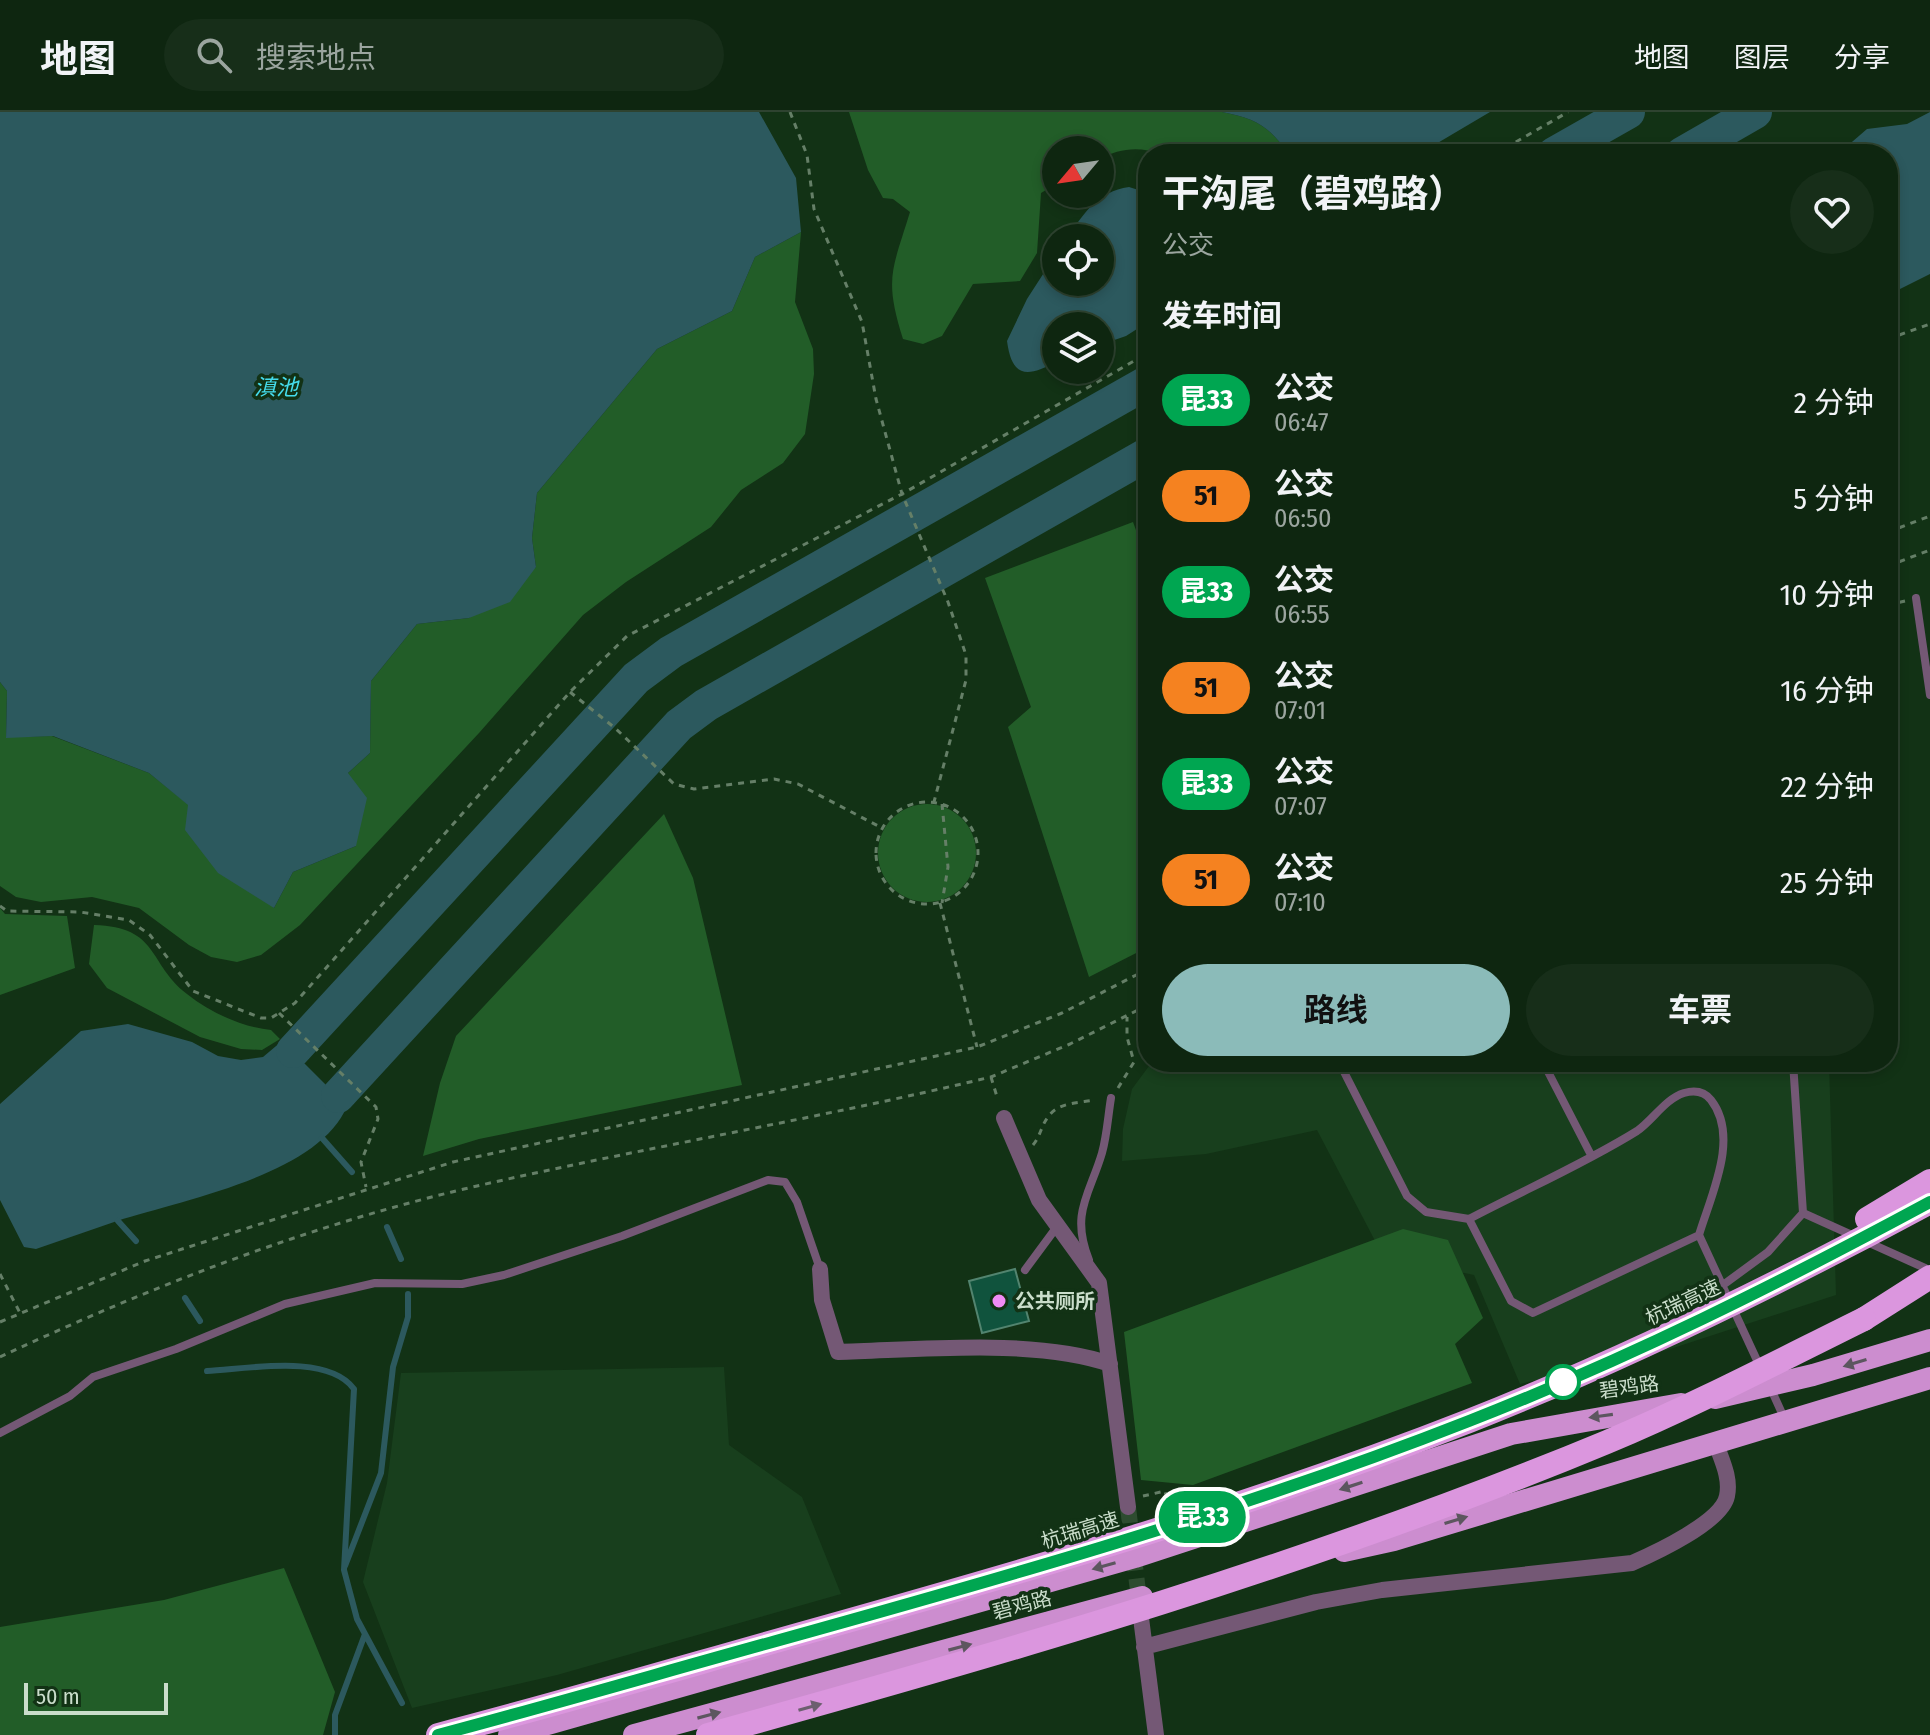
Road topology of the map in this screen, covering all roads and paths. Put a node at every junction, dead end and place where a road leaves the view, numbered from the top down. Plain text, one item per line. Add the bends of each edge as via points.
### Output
1 (790, 112) edge
2 (1568, 112) edge
3 (1512, 144) edge
4 (1930, 324) edge
5 (1898, 335) edge
6 (1138, 359) edge
7 (902, 494) junction
8 (1930, 516) edge
9 (1898, 528) edge
10 (1930, 550) edge
11 (1898, 562) edge
12 (1916, 598) dead end
13 (570, 692) junction
14 (1930, 695) edge
15 (934, 802) junction
16 (942, 804) junction
17 (882, 828) junction
18 (941, 903) junction
19 (0, 906) edge
20 (1138, 974) edge
21 (1138, 1010) edge
22 (279, 1013) junction
23 (1127, 1015) junction
24 (977, 1047) junction
25 (1344, 1072) edge
26 (1548, 1072) edge
27 (1794, 1072) edge
28 (991, 1077) junction
29 (1111, 1098) junction
30 (1004, 1118) junction
31 (1591, 1155) junction
32 (1930, 1181) edge
33 (366, 1187) junction
34 (1930, 1202) edge
35 (1803, 1213) junction
36 (1469, 1219) junction
37 (1056, 1228) junction
38 (1699, 1235) junction
39 (820, 1269) joint
40 (1025, 1270) dead end
41 (0, 1274) edge
42 (1930, 1279) edge
43 (1099, 1283) junction
44 (1723, 1285) junction
45 (20, 1313) junction
46 (0, 1322) edge
47 (1930, 1340) edge
48 (0, 1357) edge
49 (1110, 1364) junction
50 (1930, 1378) edge
51 (1769, 1386) junction
52 (1786, 1420) junction
53 (1470, 1421) junction
54 (0, 1433) edge
55 (1715, 1441) junction
56 (1167, 1497) dead end
57 (1128, 1504) joint
58 (1141, 1618) tunnel mouth
59 (1144, 1647) junction
60 (438, 1735) edge
61 (509, 1735) edge
62 (634, 1735) edge
63 (708, 1735) edge
64 (1156, 1735) edge

1 - 7 path via 807,155 814,209 862,322
2 - 3 path
4 - 5 path
6 - 7 path
7 - 13 path via 627,636
7 - 15 path via 966,655 966,680
8 - 9 path
10 - 11 path
12 - 14 lane
13 - 17 path via 674,784 694,789 774,779 798,784
13 - 22 path via 295,1003
15 - 16 path
15 - 17 path via 901,808
16 - 18 path via 948,867
16 - 18 path via 971,826 979,859 965,889
17 - 18 path via 876,857 891,890 911,902
18 - 24 path
19 - 22 path via 7,911 80,912 129,920 150,935 193,991 250,1016 271,1018
20 - 24 path via 1062,1013
21 - 23 path
22 - 33 path via 370,1098 378,1119 361,1162
23 - 28 path
23 - 29 path via 1134,1062
24 - 33 path via 453,1162
25 - 36 lane via 1407,1196 1426,1212
26 - 31 lane
27 - 35 lane
28 - 30 path
28 - 48 path via 475,1186 383,1211 156,1286
29 - 30 path via 1061,1106 1047,1118 1032,1146
29 - 43 lane via 1102,1153 1082,1200 1084,1247
30 - 37 street
31 - 36 lane
31 - 38 lane via 1639,1129 1681,1094 1699,1091 1709,1096 1720,1112 1724,1135
32 - 53 highway, bridge via 1736,1289
33 - 45 path via 145,1261
34 - 53 highway, 杭瑞高速, bridge via 1743,1301
35 - 42 lane via 1925,1268
35 - 44 lane via 1768,1252
36 - 38 lane via 1511,1301 1533,1313
37 - 40 lane
37 - 43 street
38 - 44 lane
39 - 49 street via 822,1300 838,1352 1018,1350 1085,1356
39 - 54 lane via 797,1202 785,1182 768,1180 504,1275 462,1284 375,1283 285,1304 93,1377 70,1396
41 - 45 path
63 -> 42 highway, bridge via 1018,1648 1362,1535 1610,1441 1864,1319
43 - 49 street
44 - 51 lane
45 - 46 path
47 -> 51 highway, 碧鸡路
49 - 57 street
50 - 52 highway, 碧鸡路
51 - 52 lane
51 -> 61 highway, 碧鸡路 via 1511,1434 1135,1557
52 - 55 highway, 碧鸡路
53 - 60 highway, 杭瑞高速, bridge via 1262,1497 1042,1566
55 - 59 street via 1728,1480 1727,1499 1716,1515 1632,1563 1382,1590
62 -> 55 highway, 碧鸡路 via 1139,1598 1394,1540
56 - 57 path via 1165,1491
58 - 59 street
59 - 64 street

